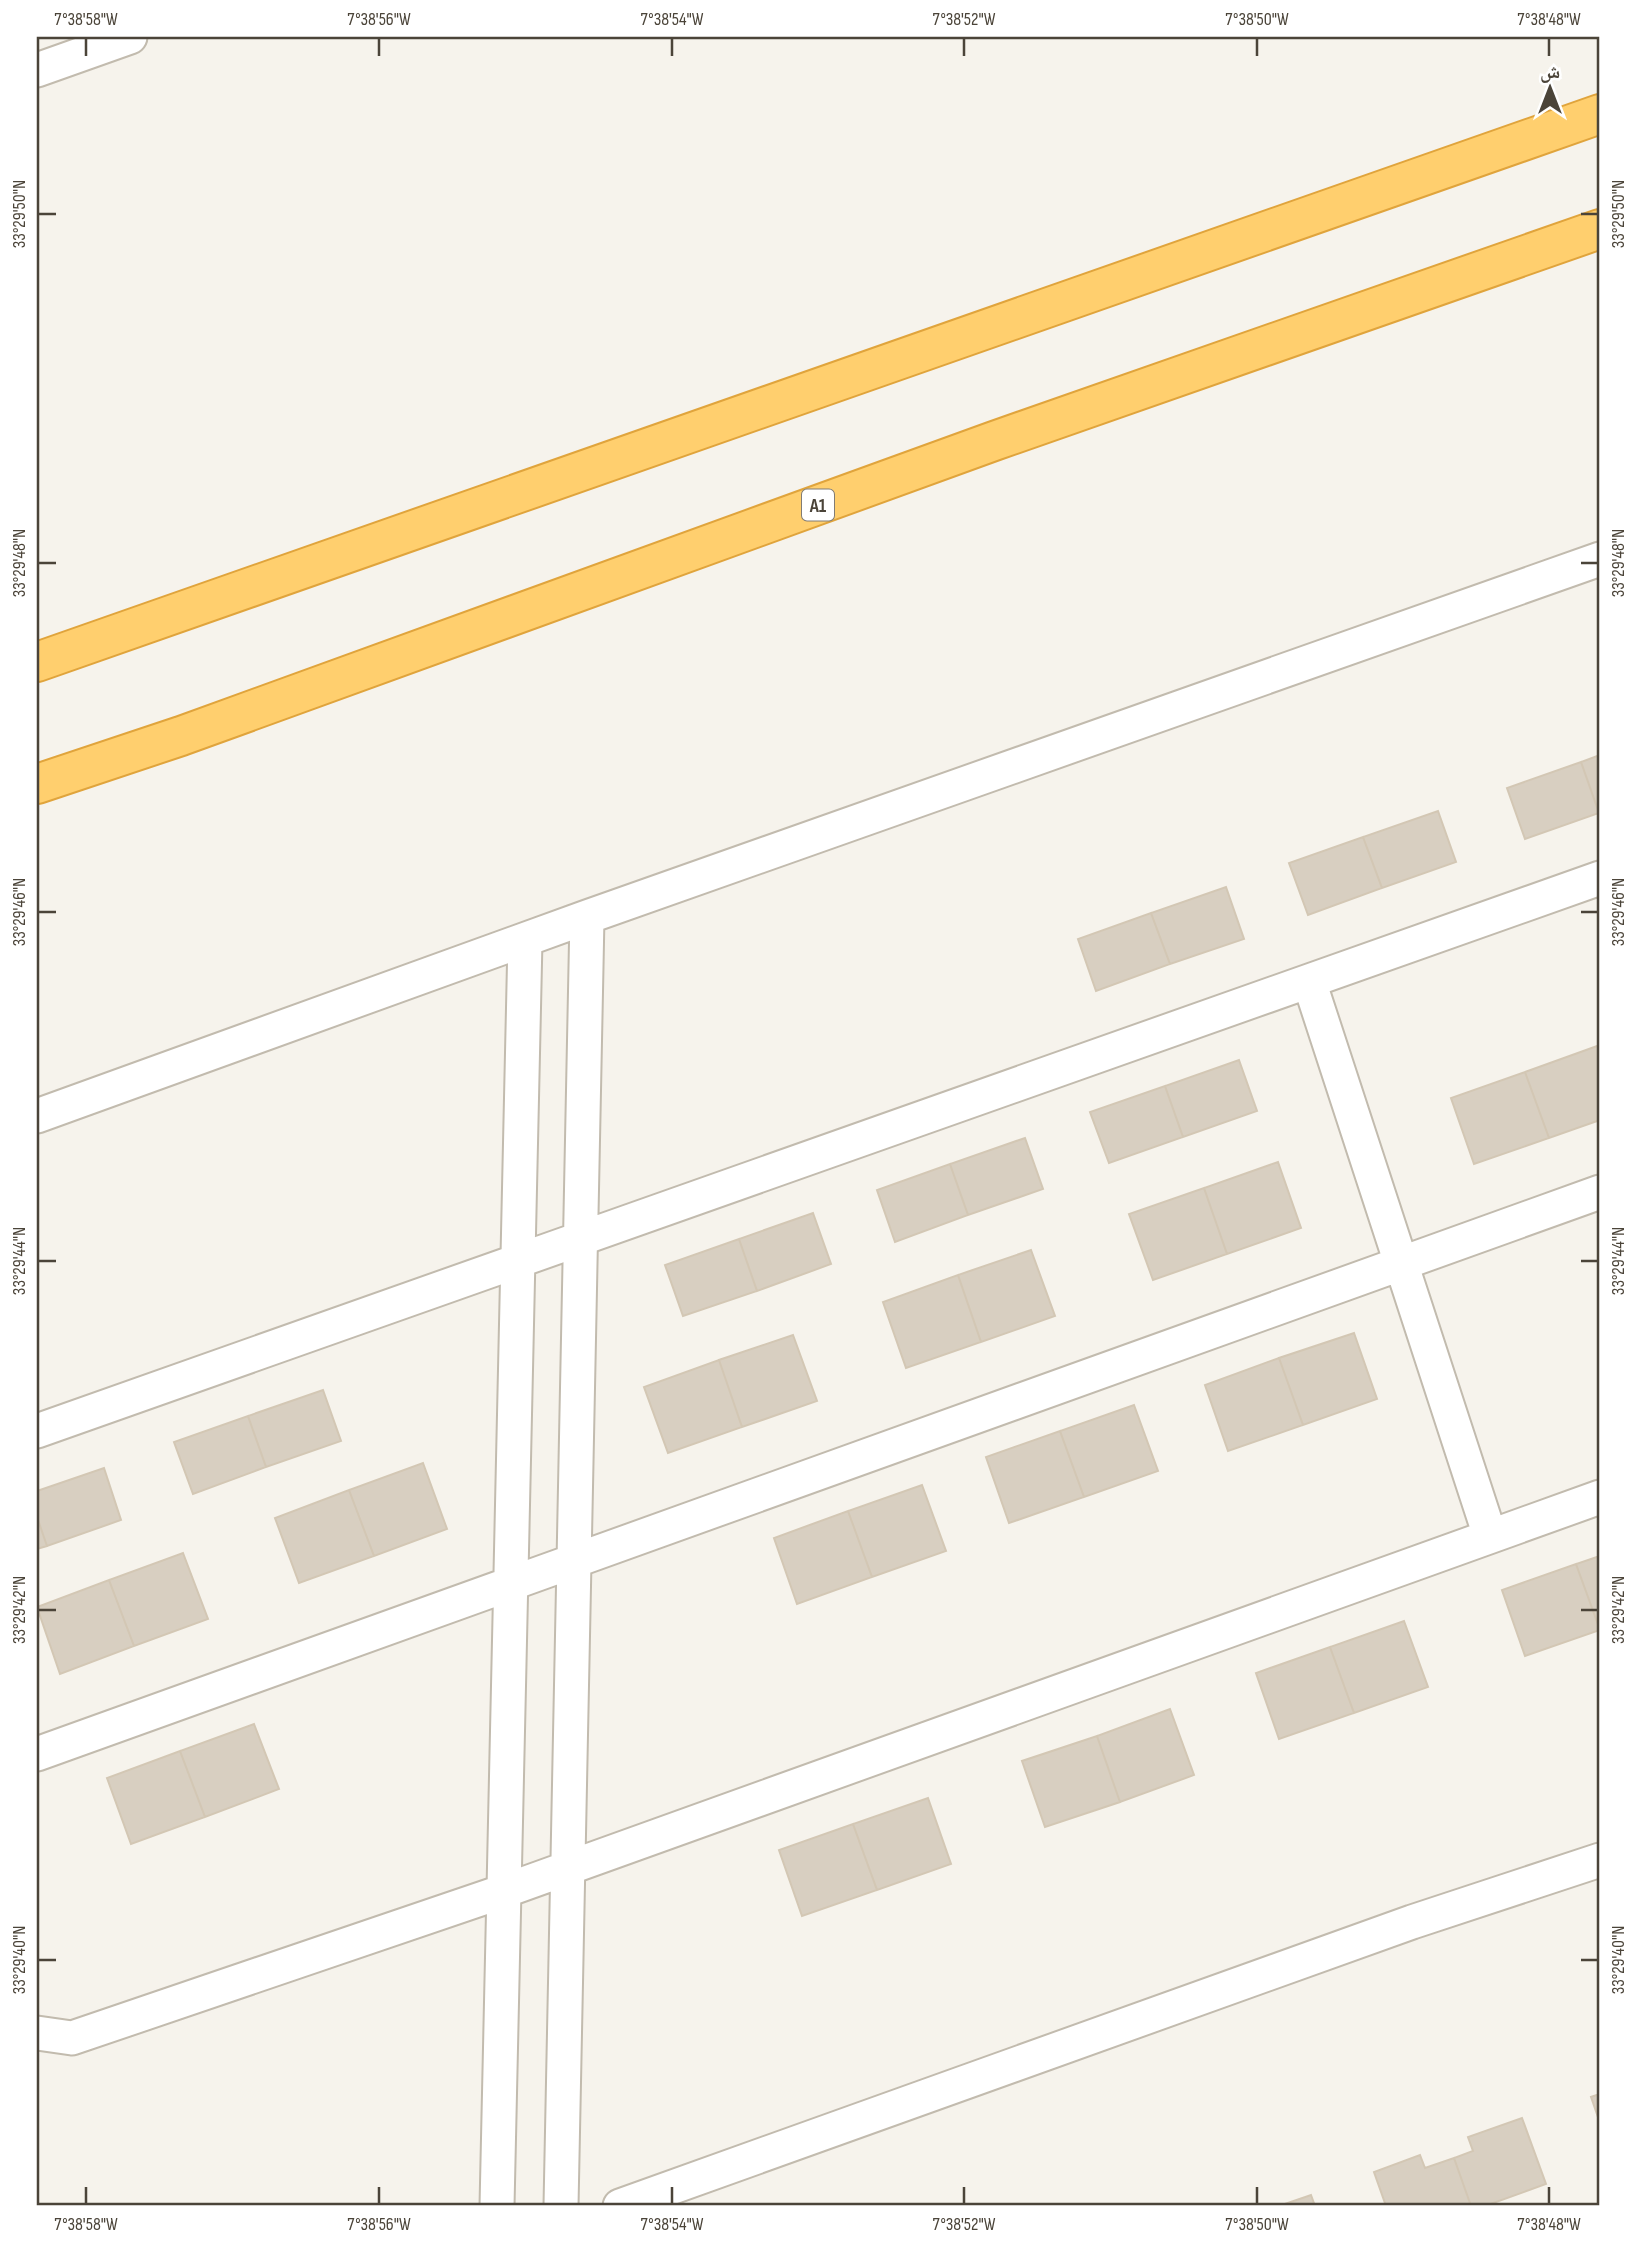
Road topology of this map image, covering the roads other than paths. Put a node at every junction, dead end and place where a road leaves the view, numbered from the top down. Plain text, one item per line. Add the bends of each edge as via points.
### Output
1 (131, 37) edge
2 (37, 70) edge
3 (1600, 114) edge
4 (1600, 229) edge
5 (1600, 559) edge
6 (37, 662) edge
7 (37, 784) edge
8 (1600, 878) edge
9 (587, 917) junction
10 (525, 940) junction
11 (1309, 981) junction
12 (37, 1116) edge
13 (1600, 1192) edge
14 (581, 1239) junction
15 (518, 1261) junction
16 (1401, 1263) junction
17 (37, 1431) edge
18 (1600, 1497) edge
19 (1490, 1536) junction
20 (574, 1560) junction
21 (511, 1582) junction
22 (37, 1754) edge
23 (1600, 1860) edge
24 (568, 1869) junction
25 (504, 1891) junction
26 (37, 2034) edge
27 (497, 2206) edge
28 (561, 2206) edge
29 (620, 2206) edge

1 - 2 street
3 - 6 highway
4 - 7 highway, A1
5 - 9 street
8 - 11 street
9 - 10 street
9 - 14 street
10 - 12 street
10 - 15 street
11 - 14 street
11 - 16 street
13 - 16 street
14 - 15 street
14 - 20 street
15 - 17 street
15 - 21 street
16 - 19 street
16 - 20 street
18 - 19 street
19 - 24 street
20 - 21 street
20 - 24 street
21 - 22 street
21 - 25 street
23 - 29 street via 1399,1926
24 - 25 street
24 - 28 street
25 - 26 street via 72,2038
25 - 27 street

